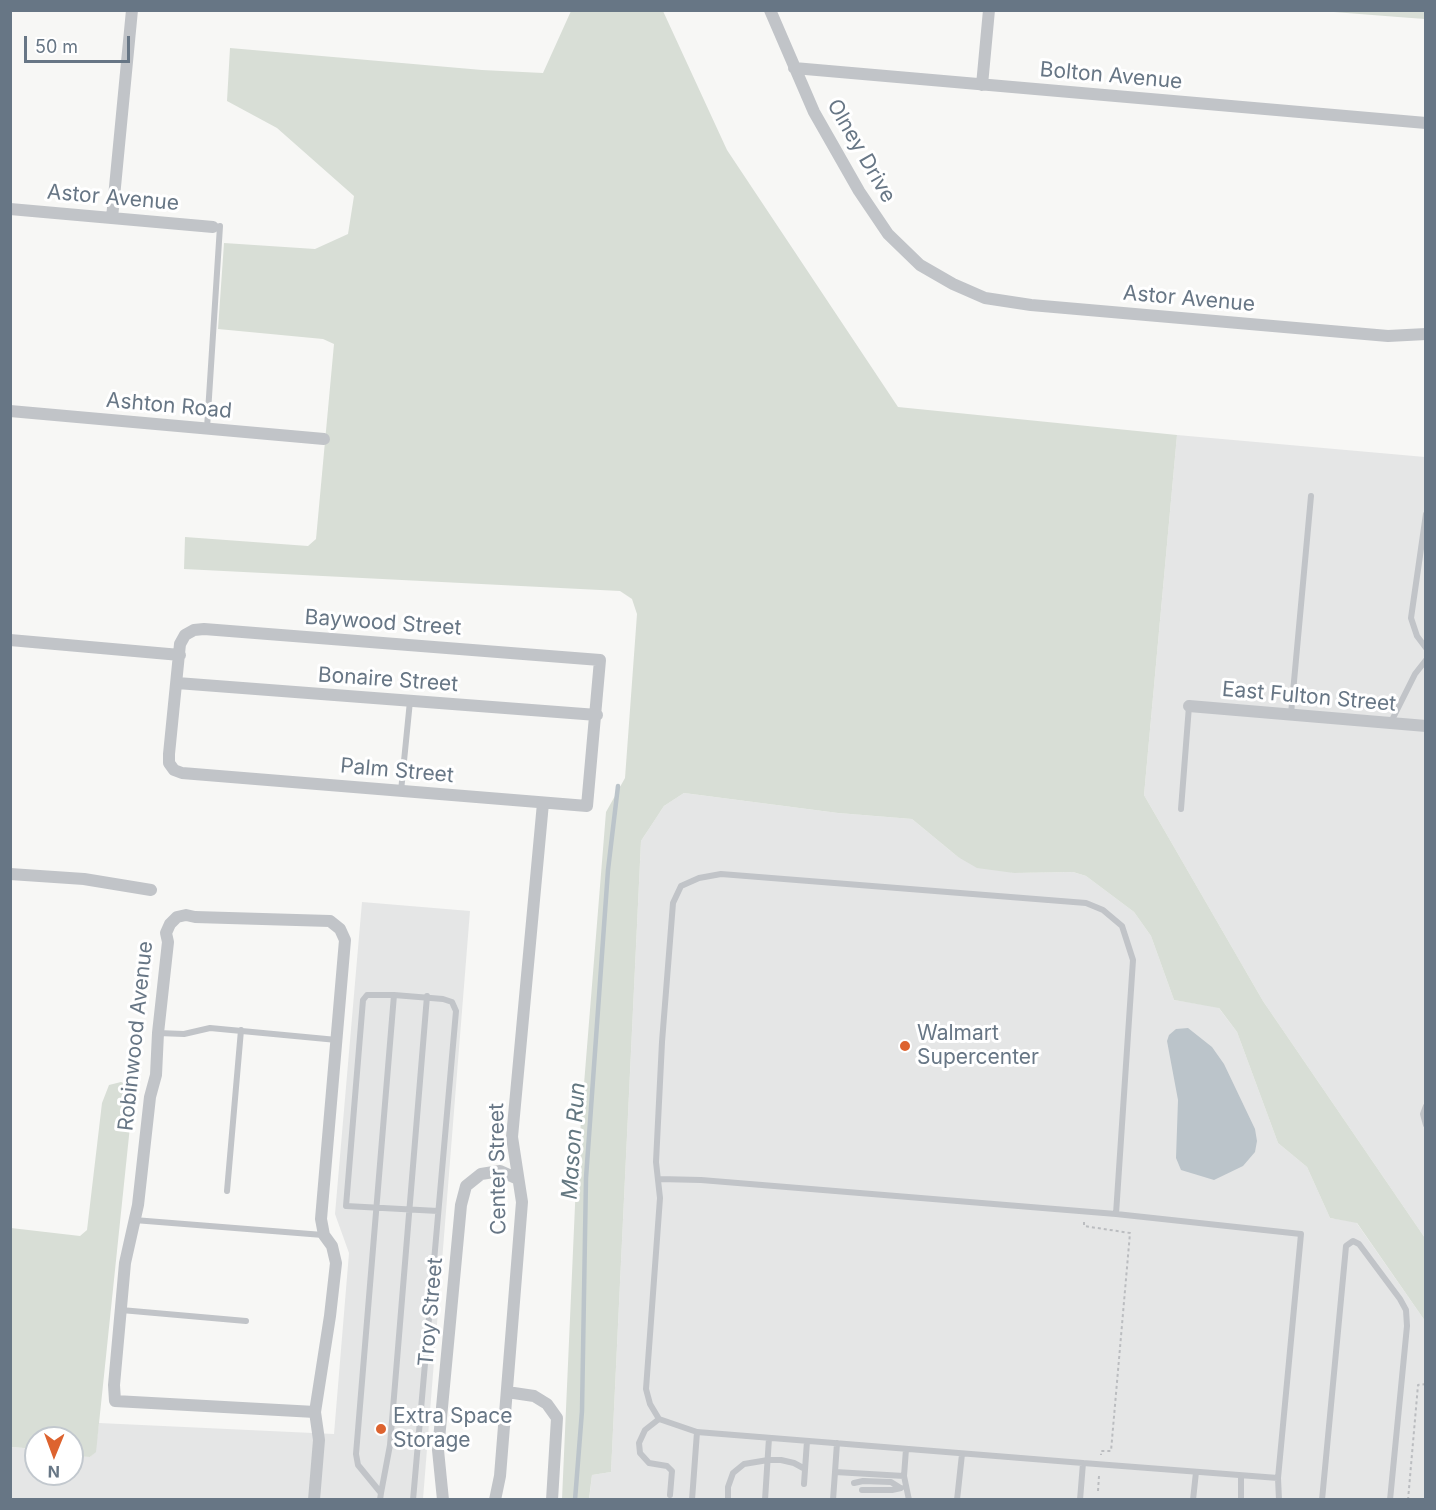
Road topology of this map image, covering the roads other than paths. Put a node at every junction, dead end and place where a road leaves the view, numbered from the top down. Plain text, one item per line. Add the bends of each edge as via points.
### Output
1 (132, 10) edge
2 (770, 10) edge
3 (989, 10) edge
4 (794, 68) junction
5 (982, 85) junction
6 (1425, 123) edge
7 (10, 209) edge
8 (112, 218) junction
9 (217, 226) joint
10 (953, 284) joint
11 (1425, 334) edge
12 (10, 411) edge
13 (207, 428) junction
14 (324, 439) dead end
15 (1311, 495) dead end
16 (1425, 514) edge
17 (10, 640) edge
18 (1425, 648) edge
19 (180, 655) junction
20 (600, 660) joint
21 (1425, 660) edge
22 (177, 683) junction
23 (410, 701) junction
24 (1189, 706) joint
25 (597, 715) junction
26 (1291, 715) junction
27 (1390, 723) junction
28 (1425, 726) edge
29 (401, 791) junction
30 (543, 803) junction
31 (1181, 809) dead end
32 (10, 874) edge
33 (151, 890) dead end
34 (394, 994) junction
35 (427, 996) junction
36 (241, 1030) junction
37 (158, 1034) junction
38 (338, 1040) junction
39 (1425, 1106) edge
40 (1425, 1125) edge
41 (518, 1179) junction
42 (659, 1179) junction
43 (226, 1191) dead end
44 (376, 1208) junction
45 (410, 1210) junction
46 (438, 1211) junction
47 (1116, 1214) junction
48 (134, 1220) junction
49 (324, 1235) junction
50 (121, 1310) junction
51 (246, 1322) dead end
52 (507, 1392) junction
53 (315, 1412) junction
54 (659, 1419) junction
55 (697, 1432) junction
56 (769, 1438) junction
57 (807, 1441) junction
58 (837, 1443) junction
59 (906, 1449) junction
60 (962, 1454) junction
61 (768, 1460) junction
62 (1083, 1463) junction
63 (805, 1469) junction
64 (835, 1472) junction
65 (1196, 1472) junction
66 (904, 1476) junction
67 (1241, 1476) junction
68 (1278, 1478) junction
69 (854, 1483) dead end
70 (804, 1484) dead end
71 (899, 1487) junction
72 (862, 1490) dead end
73 (907, 1490) junction
74 (670, 1495) dead end
75 (381, 1496) edge
76 (314, 1500) edge
77 (413, 1500) edge
78 (443, 1500) edge
79 (495, 1500) edge
80 (552, 1500) edge
81 (692, 1500) edge
82 (728, 1500) edge
83 (765, 1500) edge
84 (833, 1500) edge
85 (909, 1500) edge
86 (957, 1500) edge
87 (1080, 1500) edge
88 (1193, 1500) edge
89 (1241, 1500) edge
90 (1279, 1500) edge
91 (1322, 1500) edge
92 (1390, 1500) edge

1 - 8 street
2 - 4 street, Olney Drive
3 - 5 street
4 - 5 street, Bolton Avenue
4 - 10 street, Olney Drive via 814,112 888,234 920,265
5 - 6 street, Bolton Avenue
7 - 8 street, Astor Avenue
8 - 9 street, Astor Avenue
9 - 13 lane
10 - 11 street, Astor Avenue via 985,298 1031,305 1388,336
12 - 13 street, Ashton Road
13 - 14 street, Ashton Road
15 - 26 lane
16 - 18 lane via 1411,618
17 - 19 street
19 - 20 street, Baywood Street via 185,635 204,629
19 - 22 street, Palm Street
20 - 25 street, Palm Street
21 - 27 lane
22 - 23 street, Bonaire Street
22 - 29 street, Palm Street via 169,763 182,774
23 - 25 street, Bonaire Street
23 - 29 lane
24 - 26 street, East Fulton Street
24 - 31 lane
25 - 30 street, Palm Street via 587,806
26 - 27 street, East Fulton Street
27 - 28 street, East Fulton Street
29 - 30 street, Palm Street
30 - 41 street, Center Street via 512,1137
32 - 33 street via 84,879
34 - 35 lane
34 - 44 lane
34 - 44 lane via 367,995 363,1000 346,1206
35 - 45 lane
35 - 46 lane via 452,1002 456,1011
36 - 37 lane via 210,1028
36 - 38 lane
36 - 43 lane
37 - 38 street, Robinwood Avenue via 166,933 177,917 186,915 330,921 340,929 345,940
37 - 48 street, Robinwood Avenue via 156,1075
38 - 49 street, Robinwood Avenue via 321,1219
39 - 40 lane
41 - 52 street, Center Street via 522,1202
41 - 78 street, Troy Street via 500,1171 481,1174 466,1186 460,1205 438,1450
42 - 47 lane
42 - 47 lane via 656,1162 661,1053 674,903 681,886 699,878 721,874 759,876 1086,903 1103,910 1122,926 1133,960
42 - 54 lane via 646,1389
44 - 45 lane
44 - 75 lane via 356,1454 357,1465
45 - 46 lane
45 - 75 lane via 390,1444
46 - 77 lane
47 - 68 lane via 1301,1234
48 - 49 lane
48 - 50 street, Robinwood Avenue
49 - 53 street, Robinwood Avenue via 332,1246 336,1263
50 - 51 lane
50 - 53 street, Robinwood Avenue via 115,1401
52 - 79 street, Center Street
52 - 80 street via 534,1396 547,1404 557,1418
53 - 76 street, Robinwood Avenue via 319,1440
54 - 55 lane
54 - 74 lane via 645,1430 639,1443 640,1453 650,1463 672,1471
55 - 56 lane
55 - 81 lane
56 - 57 lane
56 - 61 lane
57 - 58 lane
57 - 63 lane
58 - 59 lane
58 - 64 lane
59 - 60 lane
59 - 66 lane
60 - 62 lane
60 - 86 lane
61 - 63 lane via 794,1463
61 - 82 lane via 744,1464 732,1473
61 - 83 lane
62 - 65 lane
62 - 87 lane
63 - 70 lane
64 - 66 lane
64 - 84 lane
65 - 67 lane
65 - 88 lane
66 - 73 lane
67 - 68 lane
67 - 89 lane
68 - 90 lane
69 - 71 lane via 891,1482
71 - 72 lane
71 - 73 lane
73 - 85 lane
91 - 92 lane via 1346,1246 1353,1241 1406,1310

